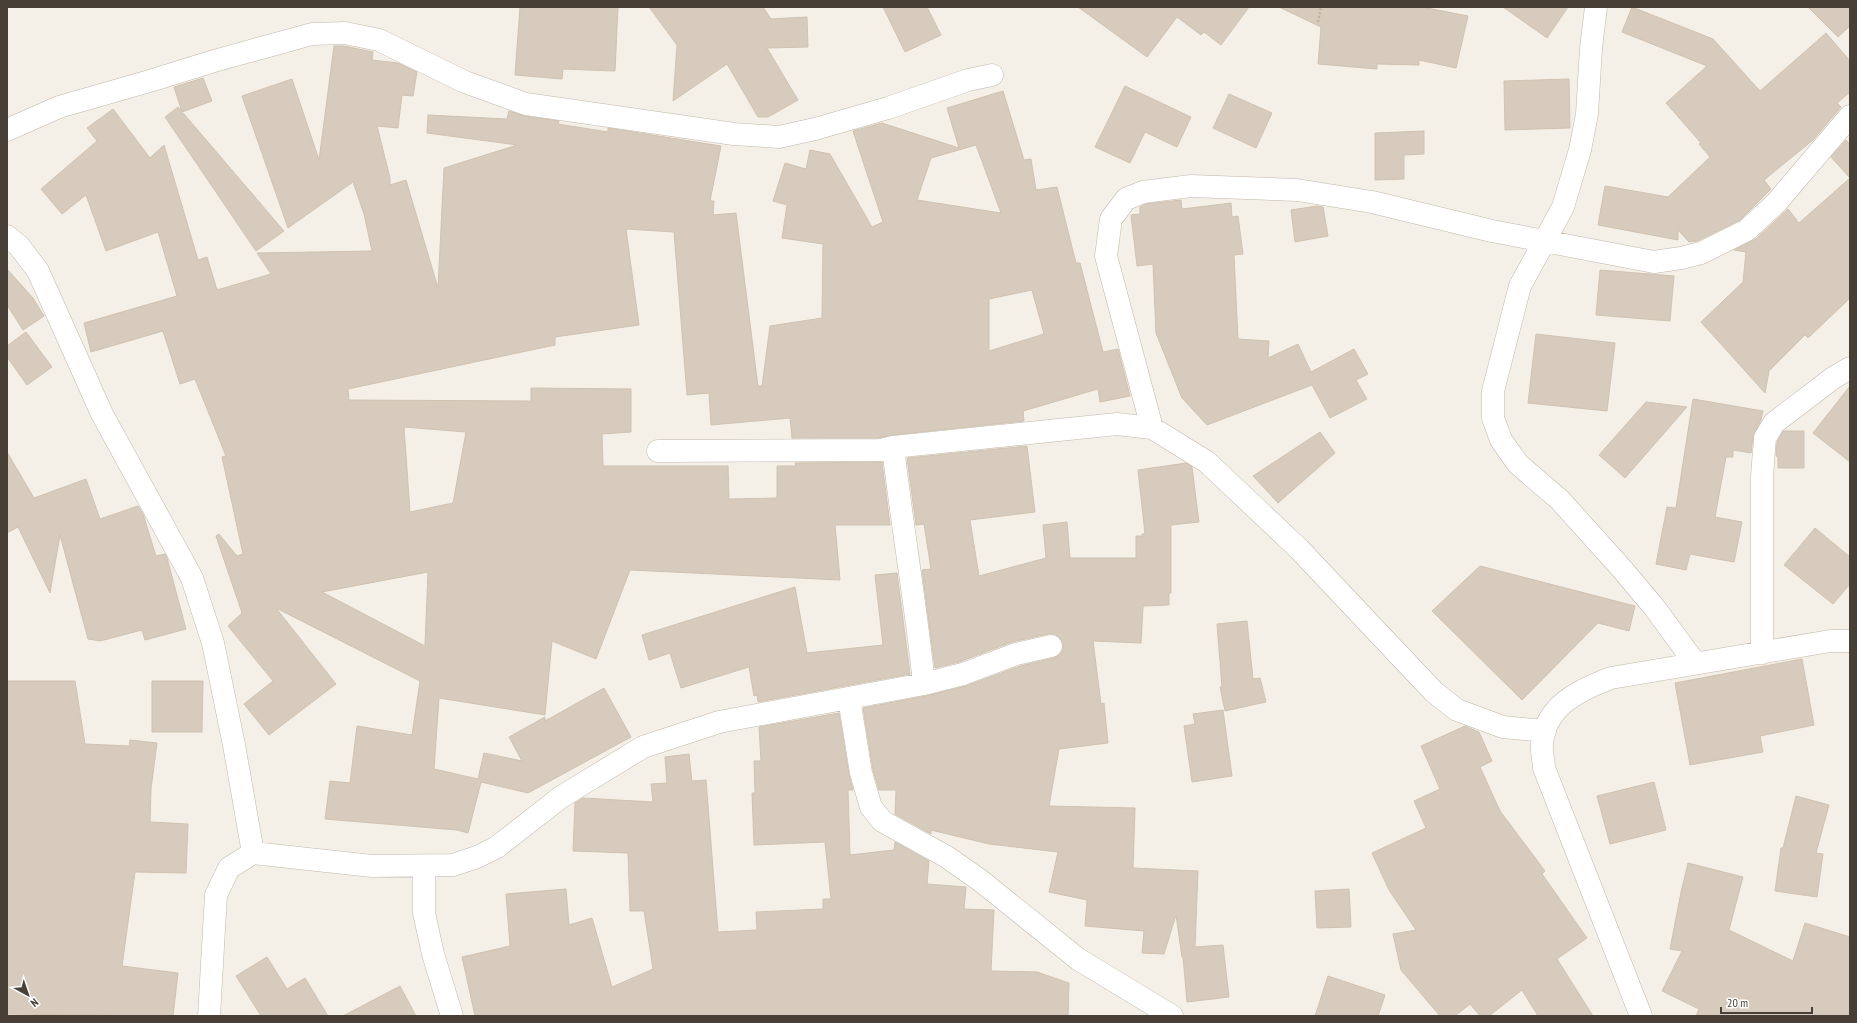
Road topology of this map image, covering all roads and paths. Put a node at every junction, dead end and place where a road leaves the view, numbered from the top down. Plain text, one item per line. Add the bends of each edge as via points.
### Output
1 (1321, 7) edge
2 (1596, 7) edge
3 (1318, 22) dead end
4 (992, 75) dead end
5 (1850, 116) edge
6 (7, 130) edge
7 (7, 236) edge
8 (1545, 241) junction
9 (1850, 368) edge
10 (1152, 428) junction
11 (893, 447) junction
12 (658, 451) dead end
13 (1850, 641) edge
14 (1051, 646) dead end
15 (1762, 653) junction
16 (1695, 663) junction
17 (924, 684) junction
18 (849, 698) junction
19 (1545, 731) junction
20 (253, 853) junction
21 (424, 866) junction
22 (209, 1016) edge
23 (452, 1016) edge
24 (1172, 1016) edge
25 (1641, 1016) edge

1 - 3 path
2 - 8 street via 1587,114 1580,150 1563,207
4 - 6 street via 968,80 888,108 779,137 734,134 526,104 464,82 379,40 345,33 312,34 214,60 59,107
5 - 8 street via 1777,202 1747,230 1701,253 1654,262
7 - 20 street via 38,271 102,414 192,578 214,651
8 - 10 street via 1372,202 1297,190 1191,186 1143,192 1126,199 1111,219 1106,256
8 - 16 street via 1520,286 1493,391 1493,418 1500,440 1518,464 1560,500 1622,569
9 - 15 street via 1774,423 1765,438 1762,476
10 - 11 street via 1117,424
10 - 19 street via 1207,462 1299,549 1434,692 1457,710 1503,727
11 - 12 street via 881,450
11 - 17 street
13 - 15 street
14 - 17 street via 1016,654 989,666
15 - 16 street
16 - 19 street via 1611,678 1588,686 1568,698 1549,719
17 - 18 street
18 - 21 street via 719,722 643,747 561,797 497,847 453,865
18 - 24 street via 861,773 871,807 882,821 947,857 1078,959
19 - 25 street via 1542,744 1544,768
20 - 21 street via 372,866
20 - 22 street via 229,868 216,895
21 - 23 street via 424,913 433,954

